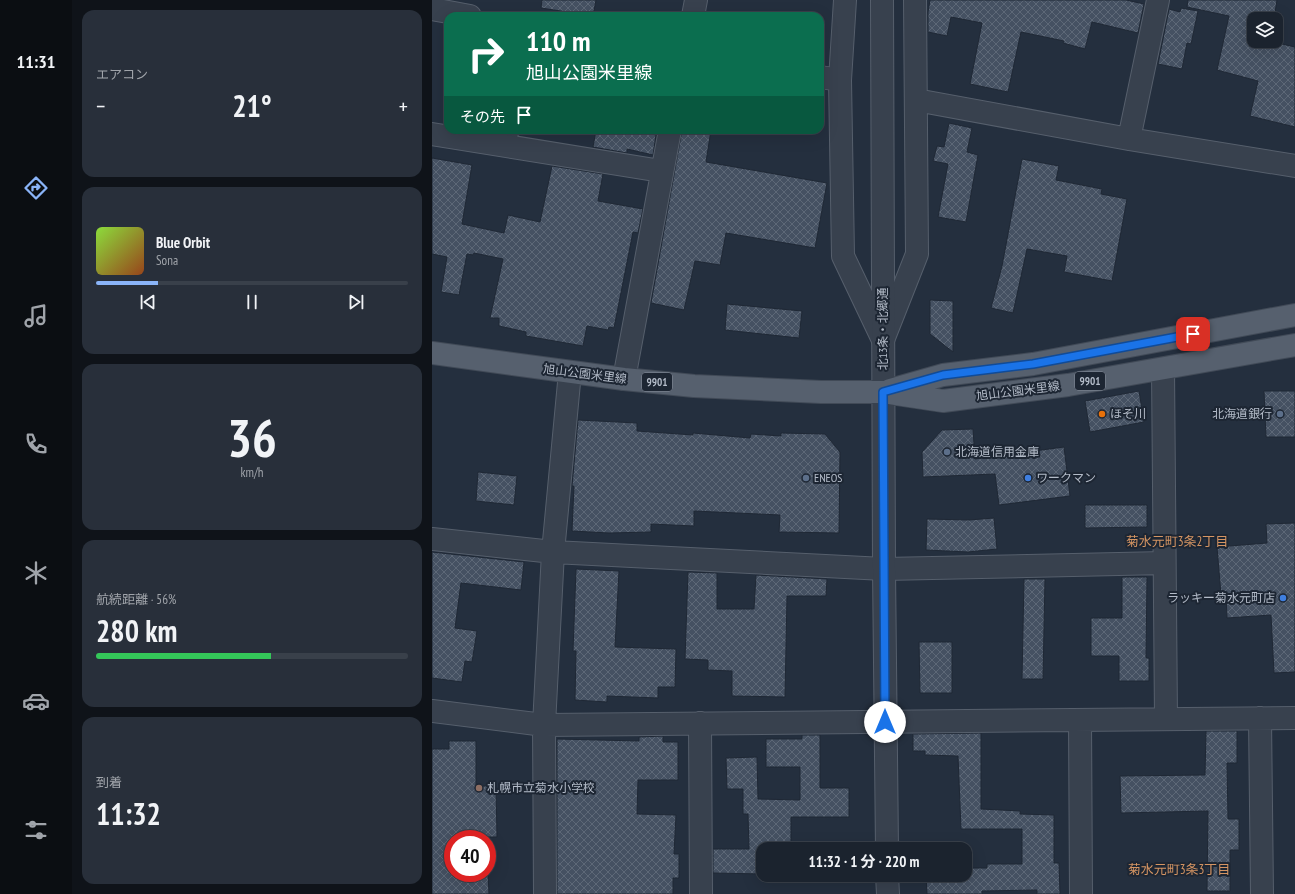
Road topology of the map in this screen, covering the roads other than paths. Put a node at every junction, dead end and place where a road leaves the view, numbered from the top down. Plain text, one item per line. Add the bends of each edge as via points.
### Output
1 (696, 0) edge
2 (845, 0) edge
3 (882, 0) edge
4 (915, 0) edge
5 (1158, 0) edge
6 (432, 9) edge
7 (448, 12) edge
8 (694, 12) edge
9 (830, 78) edge
10 (916, 100) junction
11 (432, 134) edge
12 (669, 134) edge
13 (511, 138) edge
14 (1129, 139) junction
15 (1295, 166) edge
16 (661, 171) junction
17 (1295, 315) edge
18 (883, 340) junction
19 (1295, 344) edge
20 (432, 353) edge
21 (1163, 369) junction
22 (570, 372) junction
23 (624, 379) junction
24 (883, 392) junction
25 (432, 540) edge
26 (553, 552) junction
27 (1164, 563) junction
28 (884, 569) junction
29 (432, 711) edge
30 (1260, 718) junction
31 (1295, 718) edge
32 (1166, 719) junction
33 (1080, 720) junction
34 (885, 722) junction
35 (700, 723) junction
36 (544, 725) junction
37 (887, 842) edge
38 (887, 882) edge
39 (545, 894) edge
40 (701, 894) edge
41 (888, 894) edge
42 (1081, 894) edge
43 (1262, 894) edge

1 - 8 street
2 - 9 street
3 - 18 street, 北13条・北郷通
4 - 10 street
5 - 14 street
6 - 7 street
9 - 18 street via 843,256
10 - 14 street
10 - 18 street via 917,254
11 - 13 street
12 - 16 street
13 - 16 street
14 - 15 street
16 - 23 street
17 - 24 main road, 旭山公園米里線 / 9901 via 1033,364 943,375
18 - 24 street, 北13条・北郷通
19 - 21 main road, 旭山公園米里線 / 9901
20 - 22 main road, 旭山公園米里線 / 9901
21 - 24 main road, 旭山公園米里線 / 9901 via 1068,385 943,401
21 - 27 street
22 - 23 main road, 旭山公園米里線 / 9901
22 - 26 street
23 - 24 main road, 旭山公園米里線 / 9901 via 765,390
24 - 28 street, 北13条・北郷通
25 - 26 street
26 - 28 street
26 - 36 street
27 - 28 street
27 - 32 street
28 - 34 street, 北13条・北郷通
29 - 36 street
30 - 31 street
30 - 32 street
30 - 43 street
32 - 33 street
33 - 34 street
33 - 42 street
34 - 35 street
34 - 37 street, 北13条・北郷通
35 - 36 street
35 - 40 street
36 - 39 street
38 - 41 street

